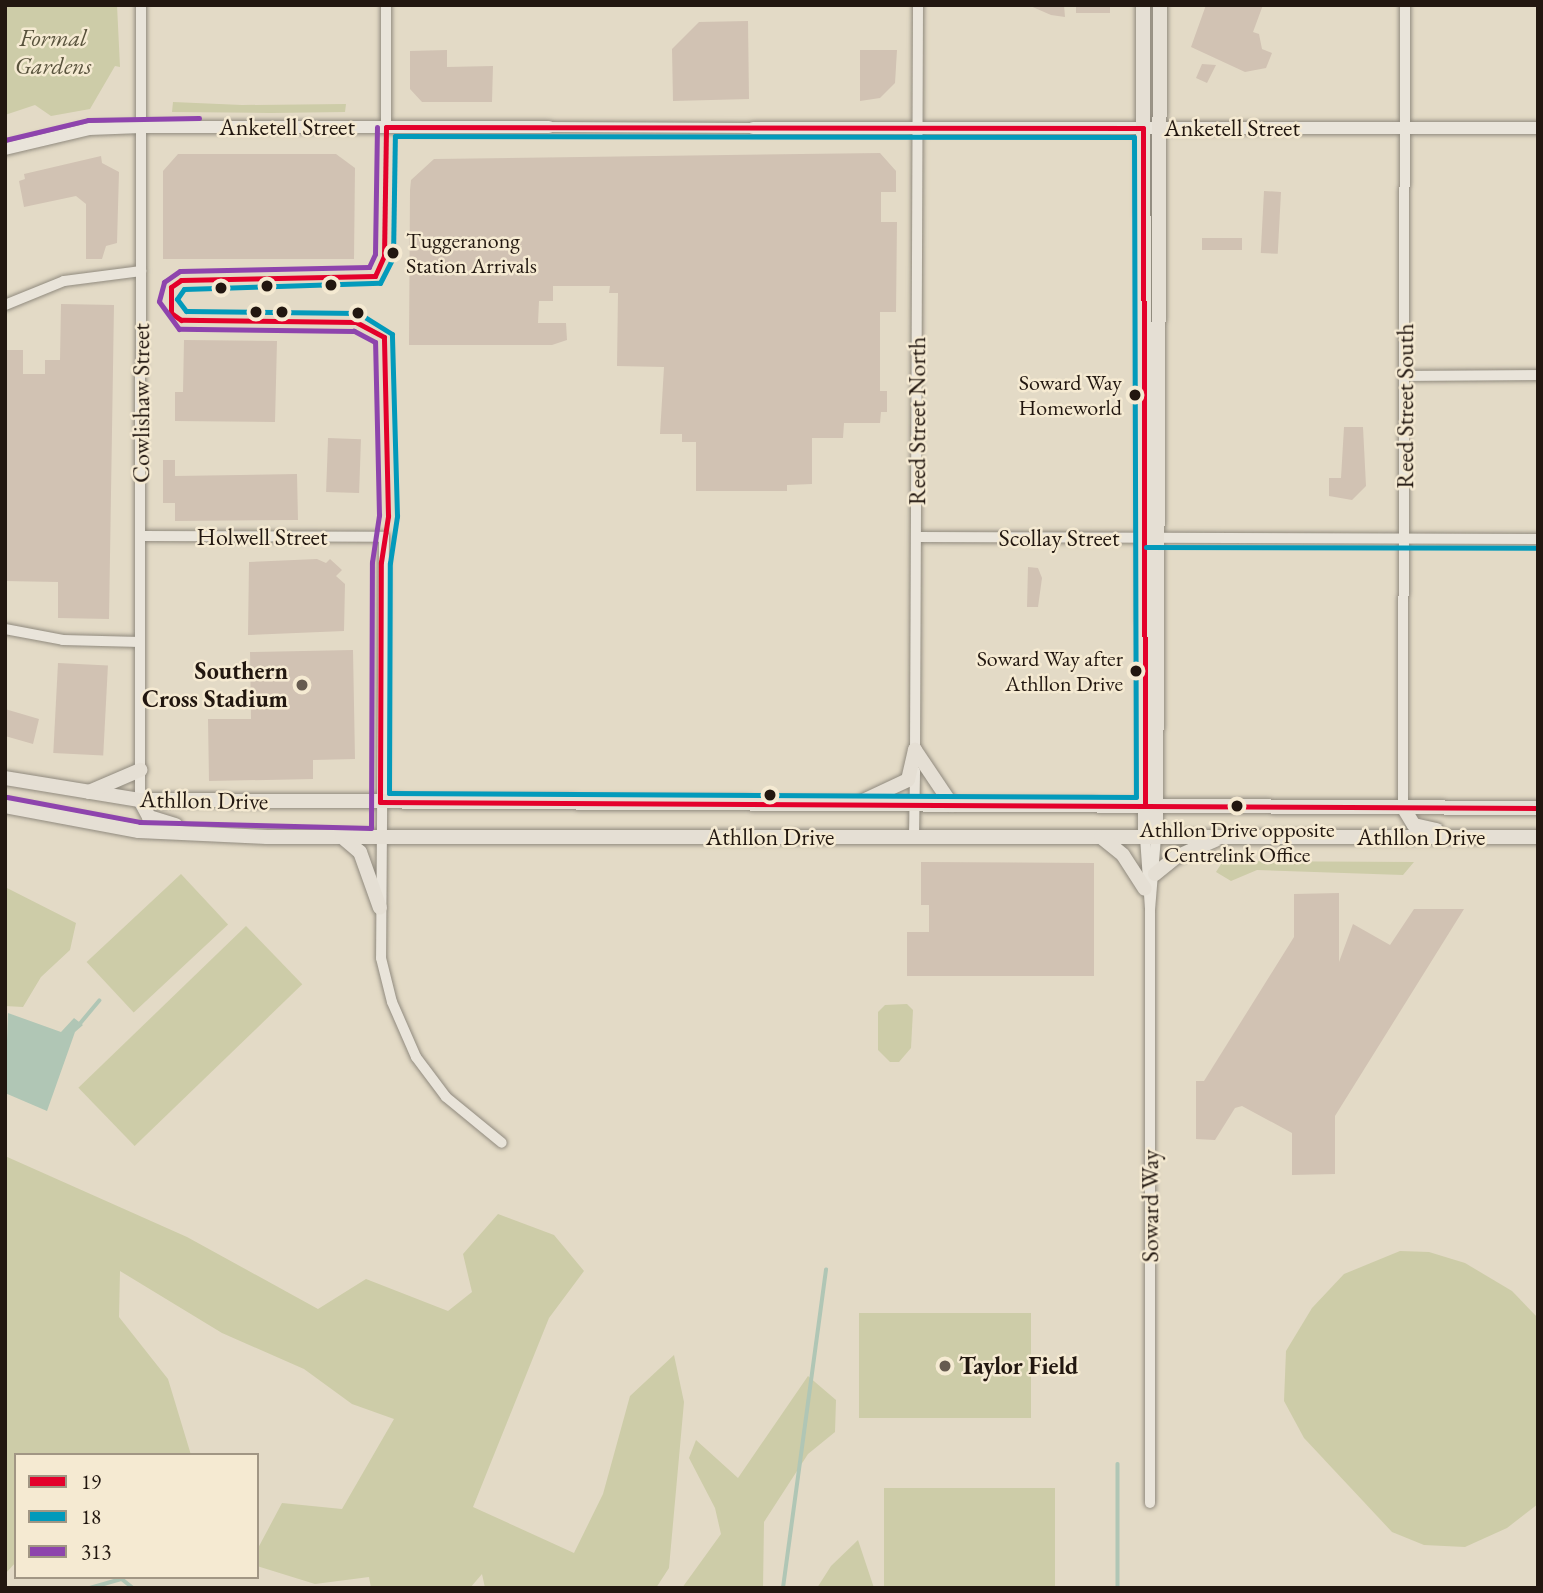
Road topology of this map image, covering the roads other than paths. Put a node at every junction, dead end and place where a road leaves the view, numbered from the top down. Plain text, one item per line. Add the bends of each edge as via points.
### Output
1 (141, 5) edge
2 (386, 5) edge
3 (918, 5) edge
4 (1143, 5) edge
5 (1160, 5) edge
6 (1405, 5) edge
7 (141, 127) junction
8 (386, 127) junction
9 (549, 127) joint
10 (752, 128) joint
11 (918, 128) junction
12 (1143, 128) junction
13 (1160, 128) junction
14 (1405, 128) junction
15 (1538, 128) edge
16 (5, 149) edge
17 (141, 271) junction
18 (5, 305) edge
19 (1538, 375) edge
20 (1405, 376) junction
21 (141, 536) junction
22 (916, 537) junction
23 (1151, 538) junction
24 (1405, 538) junction
25 (1538, 539) edge
26 (5, 629) edge
27 (140, 642) junction
28 (915, 750) junction
29 (140, 770) junction
30 (5, 778) edge
31 (81, 794) junction
32 (140, 800) junction
33 (380, 802) junction
34 (846, 804) junction
35 (915, 805) junction
36 (952, 805) junction
37 (5, 806) edge
38 (1150, 806) junction
39 (1403, 807) junction
40 (1538, 808) edge
41 (90, 824) junction
42 (228, 835) junction
43 (380, 836) junction
44 (342, 837) junction
45 (914, 837) junction
46 (1101, 837) junction
47 (1150, 837) junction
48 (1222, 837) junction
49 (1358, 837) junction
50 (1482, 837) junction
51 (1538, 837) edge
52 (1156, 874) junction
53 (1145, 889) junction
54 (380, 908) junction
55 (1150, 909) junction
56 (502, 1143) dead end
57 (1150, 1503) dead end

1 - 7 street, Cowlishaw Street
2 - 8 street
3 - 11 street, Reed Street North
4 - 12 main road, Soward Way
5 - 13 main road, Soward Way
6 - 14 street, Reed Street South
7 - 8 street, Anketell Street
7 - 16 street, Anketell Street via 89,129
7 - 17 street, Cowlishaw Street
8 - 9 street, Anketell Street
9 - 10 street, Anketell Street
10 - 11 street, Anketell Street
11 - 12 street, Anketell Street
11 - 22 street, Reed Street North
12 - 13 street, Anketell Street
12 - 23 main road, Soward Way
13 - 14 street, Anketell Street
13 - 23 main road, Soward Way
14 - 15 street, Anketell Street
14 - 20 street, Reed Street South
17 - 18 street via 64,281
17 - 21 street, Cowlishaw Street
19 - 20 street
20 - 24 street, Reed Street South
21 - 27 street, Cowlishaw Street
21 - 33 street, Holwell Street via 384,537
22 - 23 street, Scollay Street
22 - 28 street, Reed Street North
23 - 24 street, Scollay Street
23 - 38 main road, Soward Way
24 - 25 street, Scollay Street
24 - 39 street, Reed Street South
26 - 27 street via 63,640
27 - 29 street, Cowlishaw Street
28 - 34 main road via 908,780 898,789
28 - 35 street, Reed Street North
28 - 36 main road
29 - 31 main road
29 - 32 street, Cowlishaw Street
30 - 31 main road, Athllon Drive
31 - 32 main road, Athllon Drive
32 - 33 main road, Athllon Drive
32 - 41 main road via 124,822
32 - 42 main road via 156,821
33 - 34 main road, Athllon Drive
33 - 43 street
34 - 35 main road, Athllon Drive
35 - 36 main road, Athllon Drive
35 - 45 street, Reed Street North
36 - 38 main road, Athllon Drive
37 - 41 main road, Athllon Drive
38 - 39 main road, Athllon Drive
38 - 47 main road, Soward Way
39 - 40 main road, Athllon Drive
39 - 49 main road via 1402,822 1392,832
39 - 50 main road via 1420,828
41 - 42 main road, Athllon Drive
42 - 44 main road, Athllon Drive
43 - 44 main road, Athllon Drive
43 - 45 main road, Athllon Drive
43 - 54 street
44 - 54 main road via 360,852
45 - 46 main road, Athllon Drive
46 - 47 main road, Athllon Drive
46 - 53 main road via 1123,855
47 - 48 main road, Athllon Drive
47 - 52 street, Soward Way
47 - 53 street, Soward Way
48 - 49 main road, Athllon Drive
48 - 52 main road via 1175,857
49 - 50 main road, Athllon Drive
50 - 51 main road, Athllon Drive
52 - 55 street, Soward Way
53 - 55 street, Soward Way
54 - 56 street via 389,991 416,1057 446,1097
55 - 57 street, Soward Way

